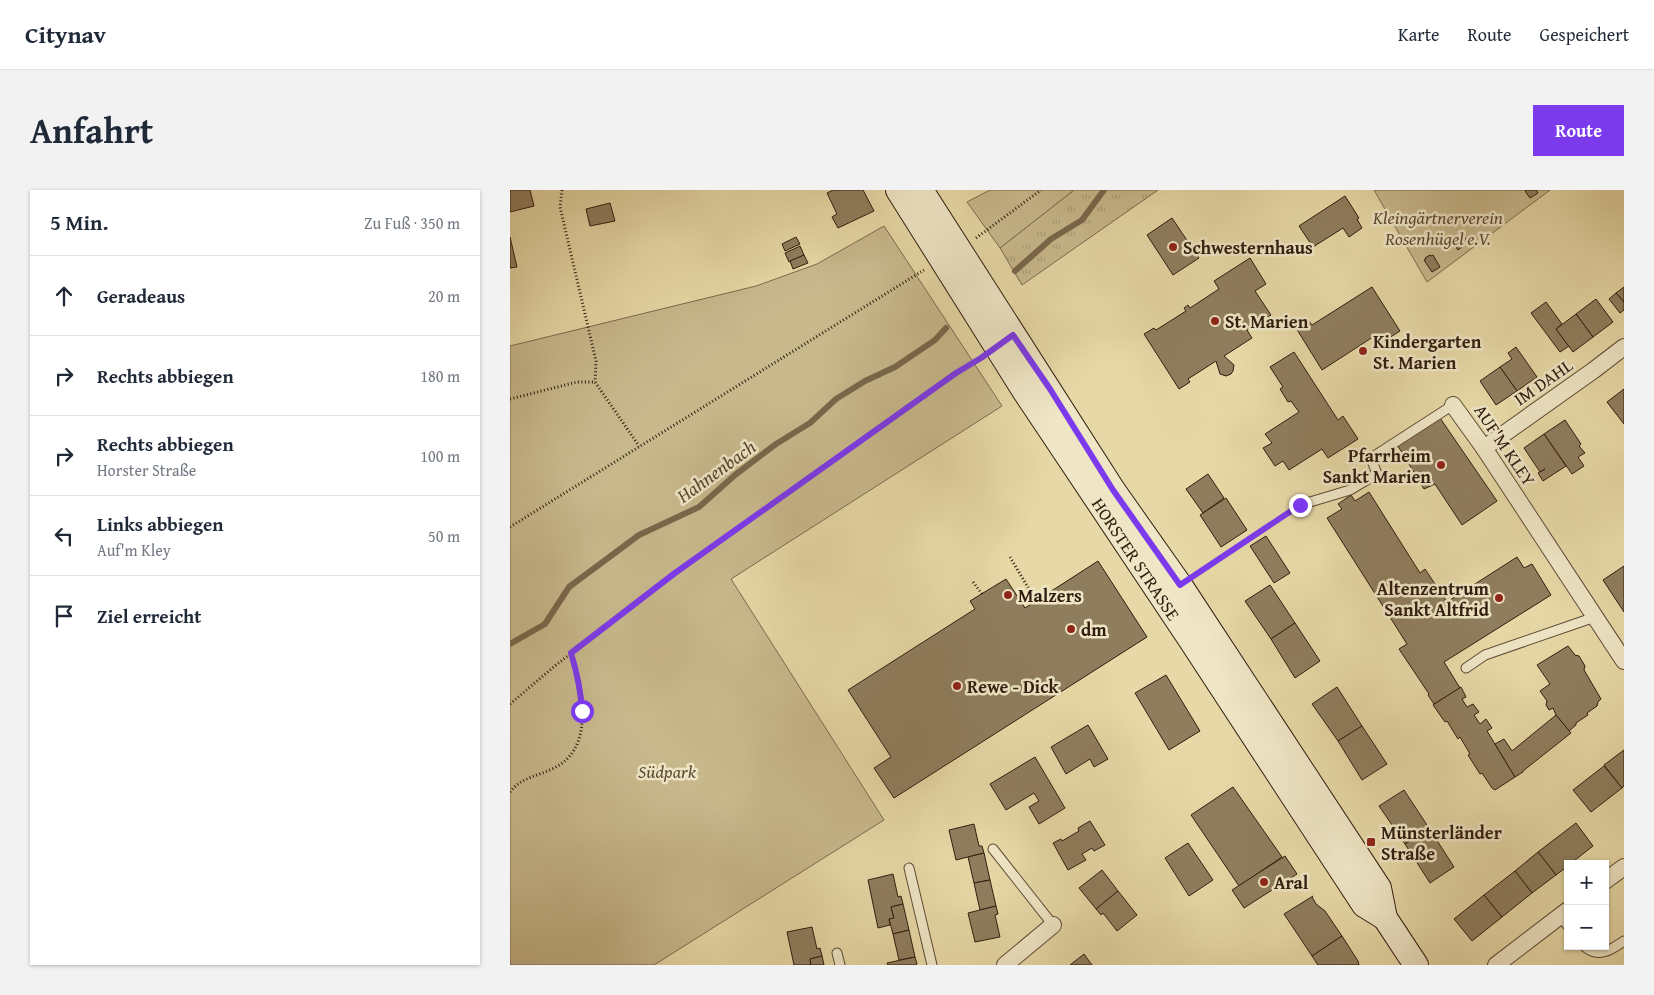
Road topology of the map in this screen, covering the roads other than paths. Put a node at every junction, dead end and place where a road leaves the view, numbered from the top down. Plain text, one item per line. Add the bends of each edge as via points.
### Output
1 (912, 195) edge
2 (1624, 347) edge
3 (1453, 405) joint
4 (1484, 448) junction
5 (1300, 505) road end
6 (1595, 617) junction
7 (1624, 661) edge
8 (1466, 668) dead end
9 (993, 849) dead end
10 (1624, 867) edge
11 (908, 868) dead end
12 (1609, 878) edge
13 (1385, 918) junction
14 (1564, 918) edge
15 (1053, 925) joint
16 (1624, 941) edge
17 (1589, 950) edge
18 (837, 952) dead end
19 (840, 965) edge
20 (932, 965) edge
21 (1005, 965) edge
22 (1416, 965) edge
23 (1496, 965) edge

1 - 13 main road, HORSTER STRASSE via 1180,585 1379,888
1 - 13 main road, HORSTER STRASSE via 1025,392 1364,905
2 - 4 street, IM DAHL
3 - 4 street, AUF'M KLEY
3 - 5 lane, AUF'M KLEY via 1371,458 1377,474 1350,490
4 - 6 street, AUF'M KLEY
6 - 7 street, AUF'M KLEY
6 - 8 lane via 1484,655
9 - 15 lane
10 - 12 street
11 - 20 lane
13 - 22 main road, HORSTER STRASSE
14 - 23 street
15 - 21 street
16 - 17 lane via 1610,951 1599,953
18 - 19 lane

